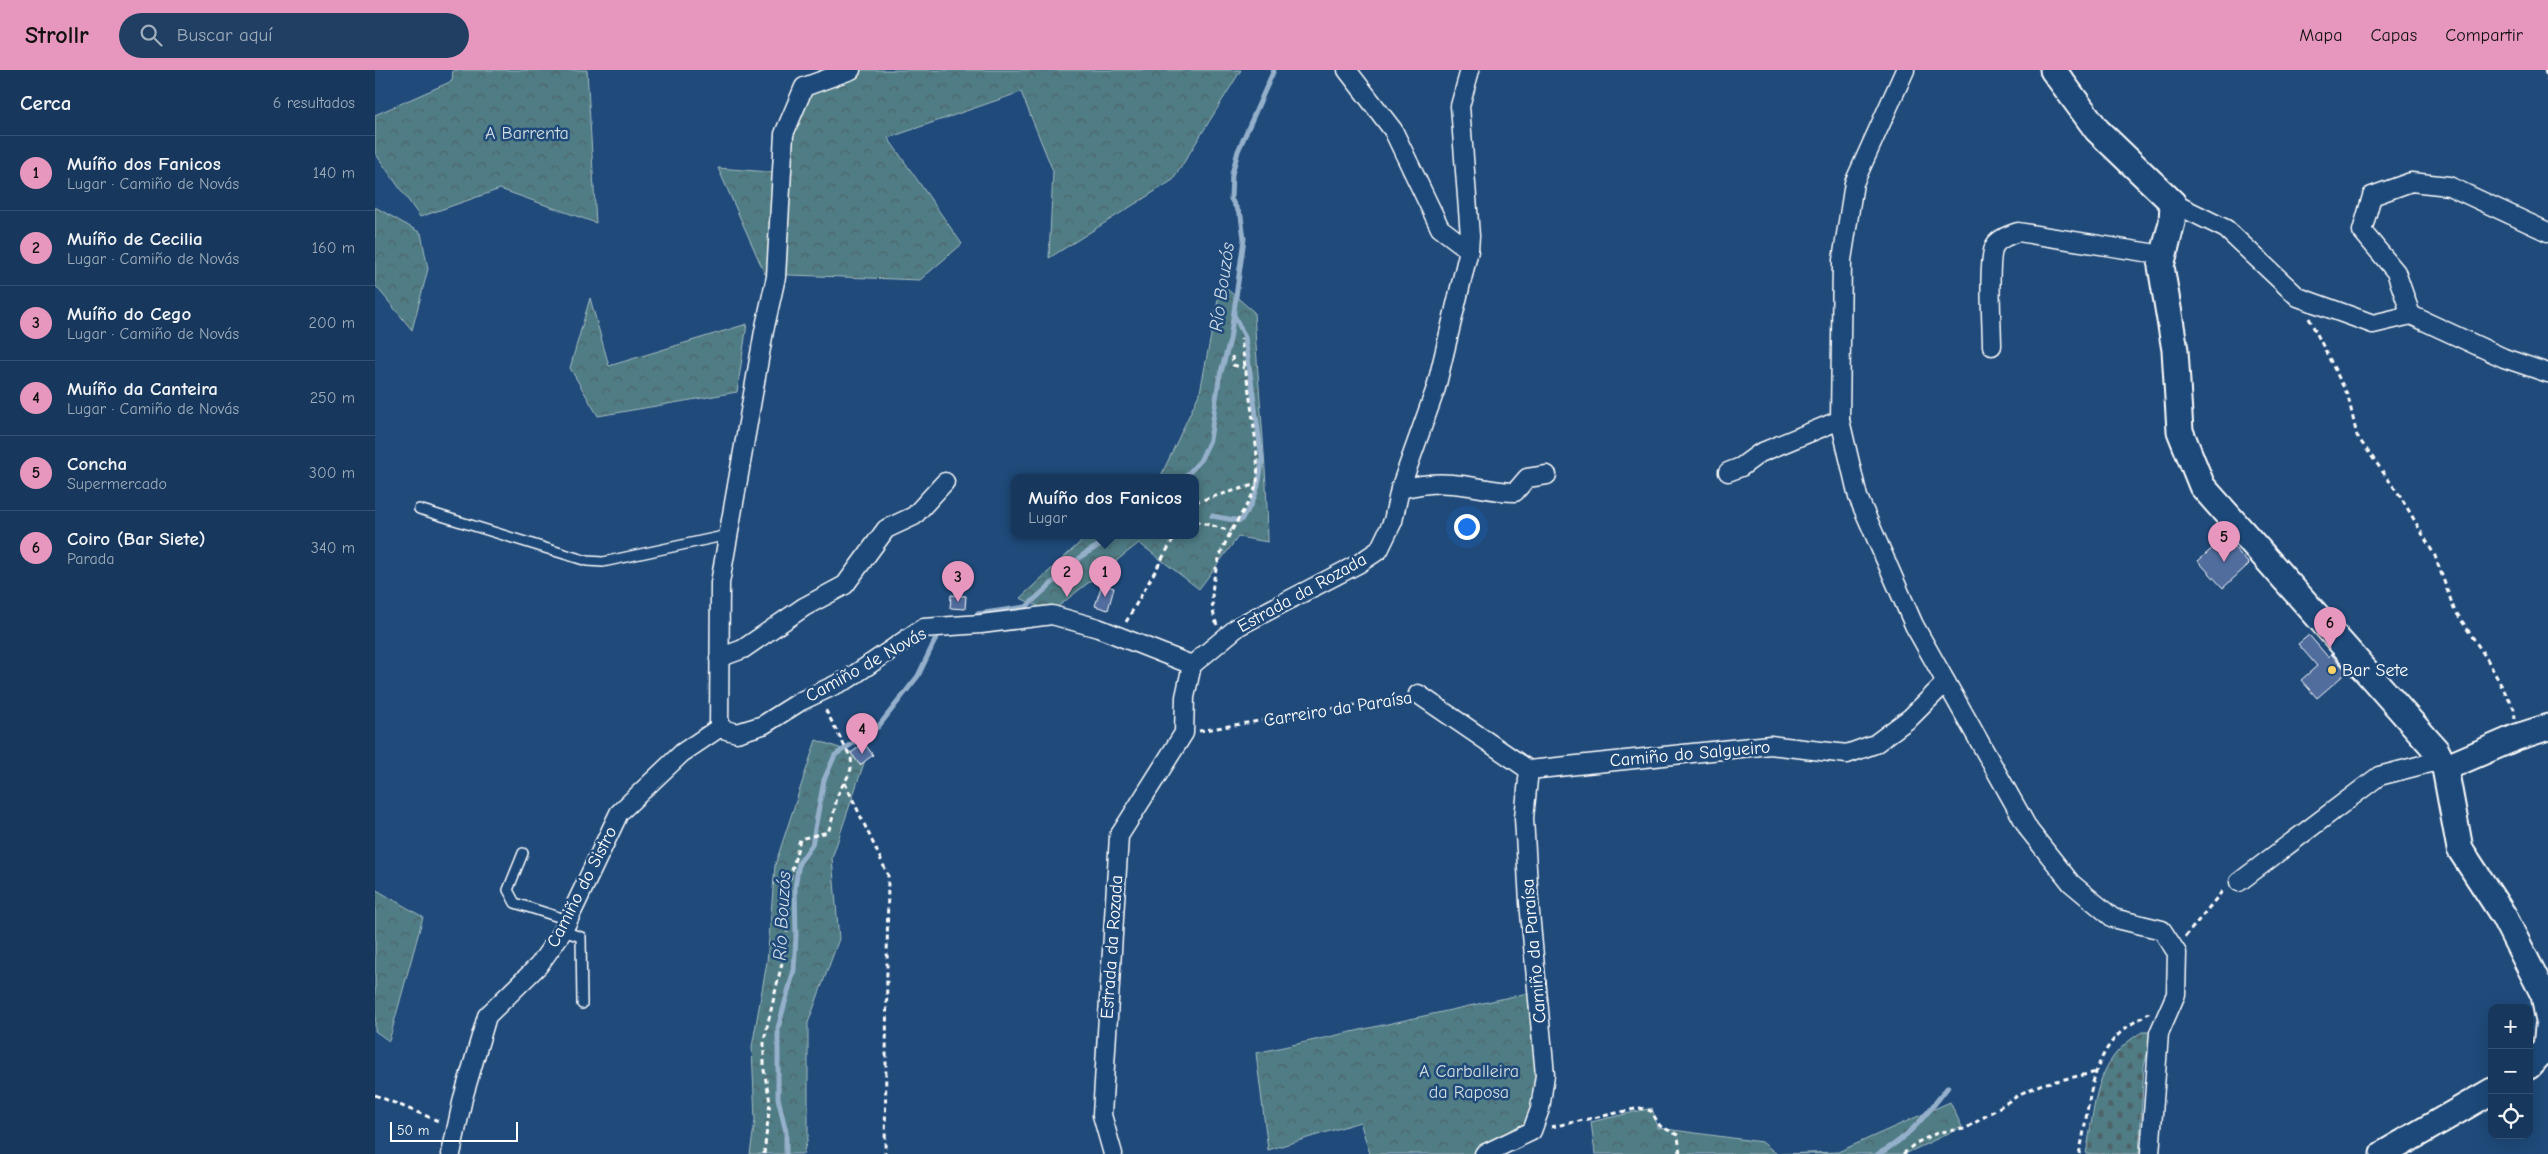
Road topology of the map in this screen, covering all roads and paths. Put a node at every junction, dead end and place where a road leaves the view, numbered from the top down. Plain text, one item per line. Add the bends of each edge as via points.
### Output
1 (851, 70) edge
2 (1347, 70) edge
3 (1470, 70) edge
4 (1905, 70) edge
5 (2053, 70) edge
6 (2545, 70) edge
7 (2548, 81) edge
8 (2173, 203) junction
9 (2548, 232) edge
10 (1469, 250) junction
11 (2163, 255) junction
12 (2298, 297) junction
13 (2411, 315) junction
14 (1241, 338) dead end
15 (1993, 346) dead end
16 (1232, 356) dead end
17 (1245, 368) junction
18 (2548, 373) edge
19 (1841, 420) junction
20 (1728, 472) dead end
21 (1547, 475) dead end
22 (945, 482) dead end
23 (1257, 484) junction
24 (1401, 489) junction
25 (1199, 501) edge
26 (419, 509) dead end
27 (1199, 522) edge
28 (1231, 531) junction
29 (728, 535) junction
30 (1173, 539) edge
31 (1118, 636) junction
32 (1223, 640) junction
33 (719, 658) junction
34 (1191, 665) junction
35 (1946, 682) junction
36 (816, 694) junction
37 (1418, 694) joint
38 (2548, 727) edge
39 (719, 728) junction
40 (1184, 734) junction
41 (2517, 737) junction
42 (2443, 764) junction
43 (1529, 770) junction
44 (845, 783) junction
45 (523, 853) dead end
46 (2239, 882) joint
47 (565, 925) junction
48 (2177, 953) junction
49 (2176, 994) junction
50 (2547, 1002) edge
51 (582, 1004) dead end
52 (2548, 1028) edge
53 (2533, 1062) edge
54 (2097, 1072) junction
55 (2488, 1093) edge
56 (375, 1095) edge
57 (456, 1128) junction
58 (1532, 1131) junction
59 (451, 1154) edge
60 (764, 1154) edge
61 (885, 1154) edge
62 (1113, 1154) edge
63 (1483, 1154) edge
64 (1680, 1154) edge
65 (1903, 1154) edge
66 (2079, 1154) edge
67 (2150, 1154) edge
68 (2383, 1154) edge

1 - 29 street via 804,87 784,134 776,277
2 - 10 street via 1393,130 1440,228
3 - 10 street, Estrada da Rozada via 1459,106
4 - 19 street via 1853,183 1842,260
5 - 8 street via 2097,130
6 - 7 path
8 - 11 street via 2172,222
8 - 12 street via 2226,229
9 - 13 street via 2449,186 2411,182 2372,196 2363,231 2396,272
10 - 24 street, Estrada da Rozada via 1436,388
11 - 15 street via 2018,232 2005,236 1996,244 1991,259
11 - 42 street via 2161,266 2175,350 2180,431 2203,486 2437,750
12 - 13 street via 2373,324
12 - 41 path via 2348,396 2357,436 2401,497 2430,547 2454,609 2487,659 2514,709
13 - 18 street via 2504,358
14 - 17 path
16 - 17 path via 1233,365
17 - 23 path
19 - 20 street via 1760,453
19 - 35 street via 1858,497 1914,625
21 - 24 street via 1527,478 1515,492 1495,492 1453,484 1422,484
22 - 33 street via 914,516 886,529 845,585 743,648
23 - 25 path
23 - 28 path
24 - 32 street, Estrada da Rozada via 1393,521 1379,550 1239,626
26 - 29 lane via 587,561 603,562
27 - 28 path
28 - 32 path via 1214,575 1212,613
29 - 33 street via 720,583
30 - 31 path
31 - 34 street, Camiño de Novás
31 - 36 street, Camiño de Novás via 1052,615 923,628 877,661
32 - 34 street, Estrada da Rozada
33 - 39 street
34 - 40 street via 1185,697
35 - 43 street, Camiño do Salgueiro via 1910,718 1875,744 1847,754 1770,745
35 - 48 street via 2029,830 2071,883 2113,918 2162,930
36 - 39 street, Camiño de Novás via 763,725 737,733
36 - 44 path via 851,758 852,767
37 - 40 path, Carreiro da Paraísa
37 - 43 street, Carreiro da Paraísa
38 - 41 street
39 - 47 street, Camiño do Sistro via 681,753 619,813
40 - 62 street, Estrada da Rozada via 1119,836 1101,1115
41 - 42 street
42 - 46 street via 2379,776
42 - 50 street via 2460,849 2503,915
43 - 58 street, Camiño da Paraísa via 1524,818 1545,1076 1540,1109
44 - 60 path via 837,797 828,832 801,838 785,898 786,942 764,1040 764,1070 770,1102
44 - 61 path via 888,875
45 - 47 lane via 508,890 515,903
46 - 48 path via 2229,884 2204,912
47 - 51 lane via 581,937
47 - 57 street, Camiño do Sistro via 539,965 487,1016
48 - 49 street
49 - 54 path via 2120,1033 2104,1055
49 - 67 street via 2159,1033
52 - 53 street via 2546,1047
54 - 65 path via 2035,1087 1965,1129 1939,1132 1916,1143
54 - 66 path via 2091,1086
55 - 68 street
56 - 57 path
57 - 59 street, Camiño do Sistro
58 - 63 street
58 - 64 path via 1640,1108 1651,1111 1660,1126 1678,1135

